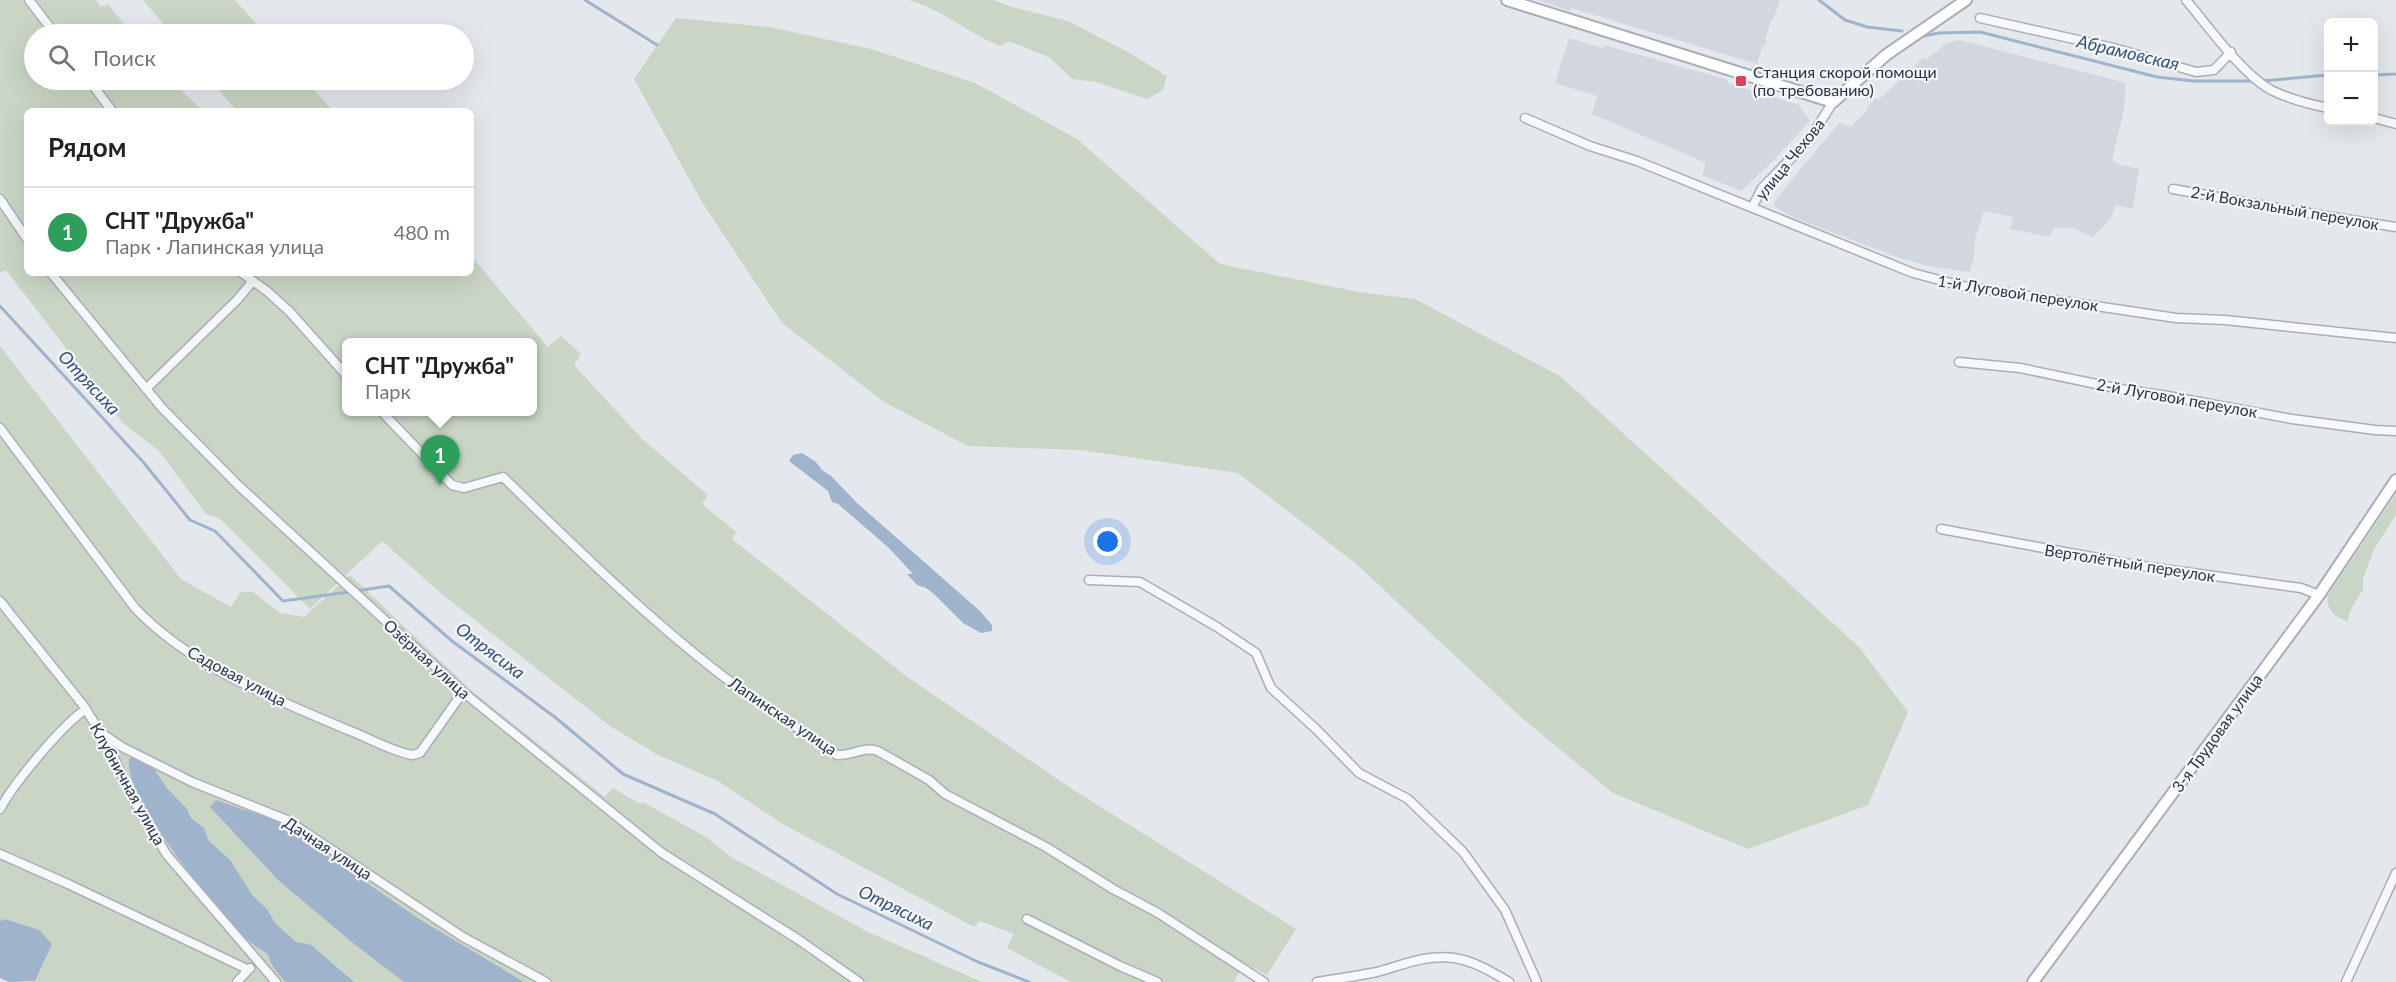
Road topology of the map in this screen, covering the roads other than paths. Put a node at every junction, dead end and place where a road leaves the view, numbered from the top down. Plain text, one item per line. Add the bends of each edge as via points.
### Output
1 (29, 0) edge
2 (1507, 0) edge
3 (1966, 0) edge
4 (2186, 0) edge
5 (1980, 18) dead end
6 (47, 24) edge
7 (2231, 52) junction
8 (96, 90) edge
9 (1833, 102) junction
10 (2324, 107) edge
11 (110, 108) edge
12 (1525, 118) dead end
13 (2378, 119) edge
14 (2396, 123) edge
15 (2174, 189) dead end
16 (0, 199) edge
17 (1753, 206) junction
18 (2396, 227) edge
19 (24, 235) edge
20 (53, 276) edge
21 (245, 276) edge
22 (252, 282) junction
23 (2396, 338) edge
24 (1959, 362) dead end
25 (342, 370) edge
26 (146, 389) junction
27 (387, 416) edge
28 (0, 428) edge
29 (2396, 430) edge
30 (2396, 480) edge
31 (1941, 529) dead end
32 (1089, 580) dead end
33 (2319, 595) junction
34 (0, 601) edge
35 (463, 692) junction
36 (86, 709) junction
37 (100, 732) junction
38 (0, 809) edge
39 (0, 854) edge
40 (2396, 873) edge
41 (1028, 919) dead end
42 (259, 965) junction
43 (247, 969) junction
44 (237, 982) edge
45 (276, 982) edge
46 (546, 982) edge
47 (858, 982) edge
48 (1157, 982) edge
49 (1264, 982) edge
50 (1317, 982) edge
51 (1509, 982) edge
52 (1537, 982) edge
53 (2033, 982) edge
54 (2346, 982) edge

1 - 6 street
2 - 9 street
3 - 9 street, улица Чехова via 1886,55
4 - 7 street
5 - 7 street via 2131,52 2196,72 2214,70
7 - 10 street via 2271,90
8 - 11 street
9 - 17 street, улица Чехова via 1809,140 1762,189
12 - 17 street, 1-й Луговой переулок
13 - 14 street
15 - 18 street, 2-й Вокзальный переулок
16 - 19 street
17 - 23 street, 1-й Луговой переулок via 1913,273 1962,286 2176,318
20 - 26 street, Озёрная улица
21 - 22 street
22 - 25 street via 290,312
22 - 26 street
24 - 29 street, 2-й Луговой переулок via 2020,368 2292,419
26 - 35 street, Озёрная улица via 239,486
27 - 49 street, Лапинская улица via 452,485 464,488 502,477 594,566 700,658 837,755 871,748 878,751 929,780 945,794 1037,842 1158,914
28 - 35 street, Садовая улица via 135,608 160,632 205,663 310,713 412,755 420,753
30 - 33 street, 3-я Трудовая улица
31 - 33 street, Вертолётный переулок via 2135,565 2301,588
32 - 52 street via 1140,582 1256,653 1271,688 1359,773 1408,799 1463,852 1505,910
33 - 53 street, 3-я Трудовая улица
34 - 36 street, Клубничная улица
35 - 47 street, Озёрная улица via 662,853
36 - 37 street, Клубничная улица
36 - 38 street via 30,768
37 - 42 street, Клубничная улица via 134,801 167,855
37 - 46 street, Дачная улица via 192,782 287,820 463,937
39 - 43 street
40 - 54 street
41 - 48 street
42 - 43 street
42 - 45 street
43 - 44 street
50 - 51 street via 1435,957 1465,961

